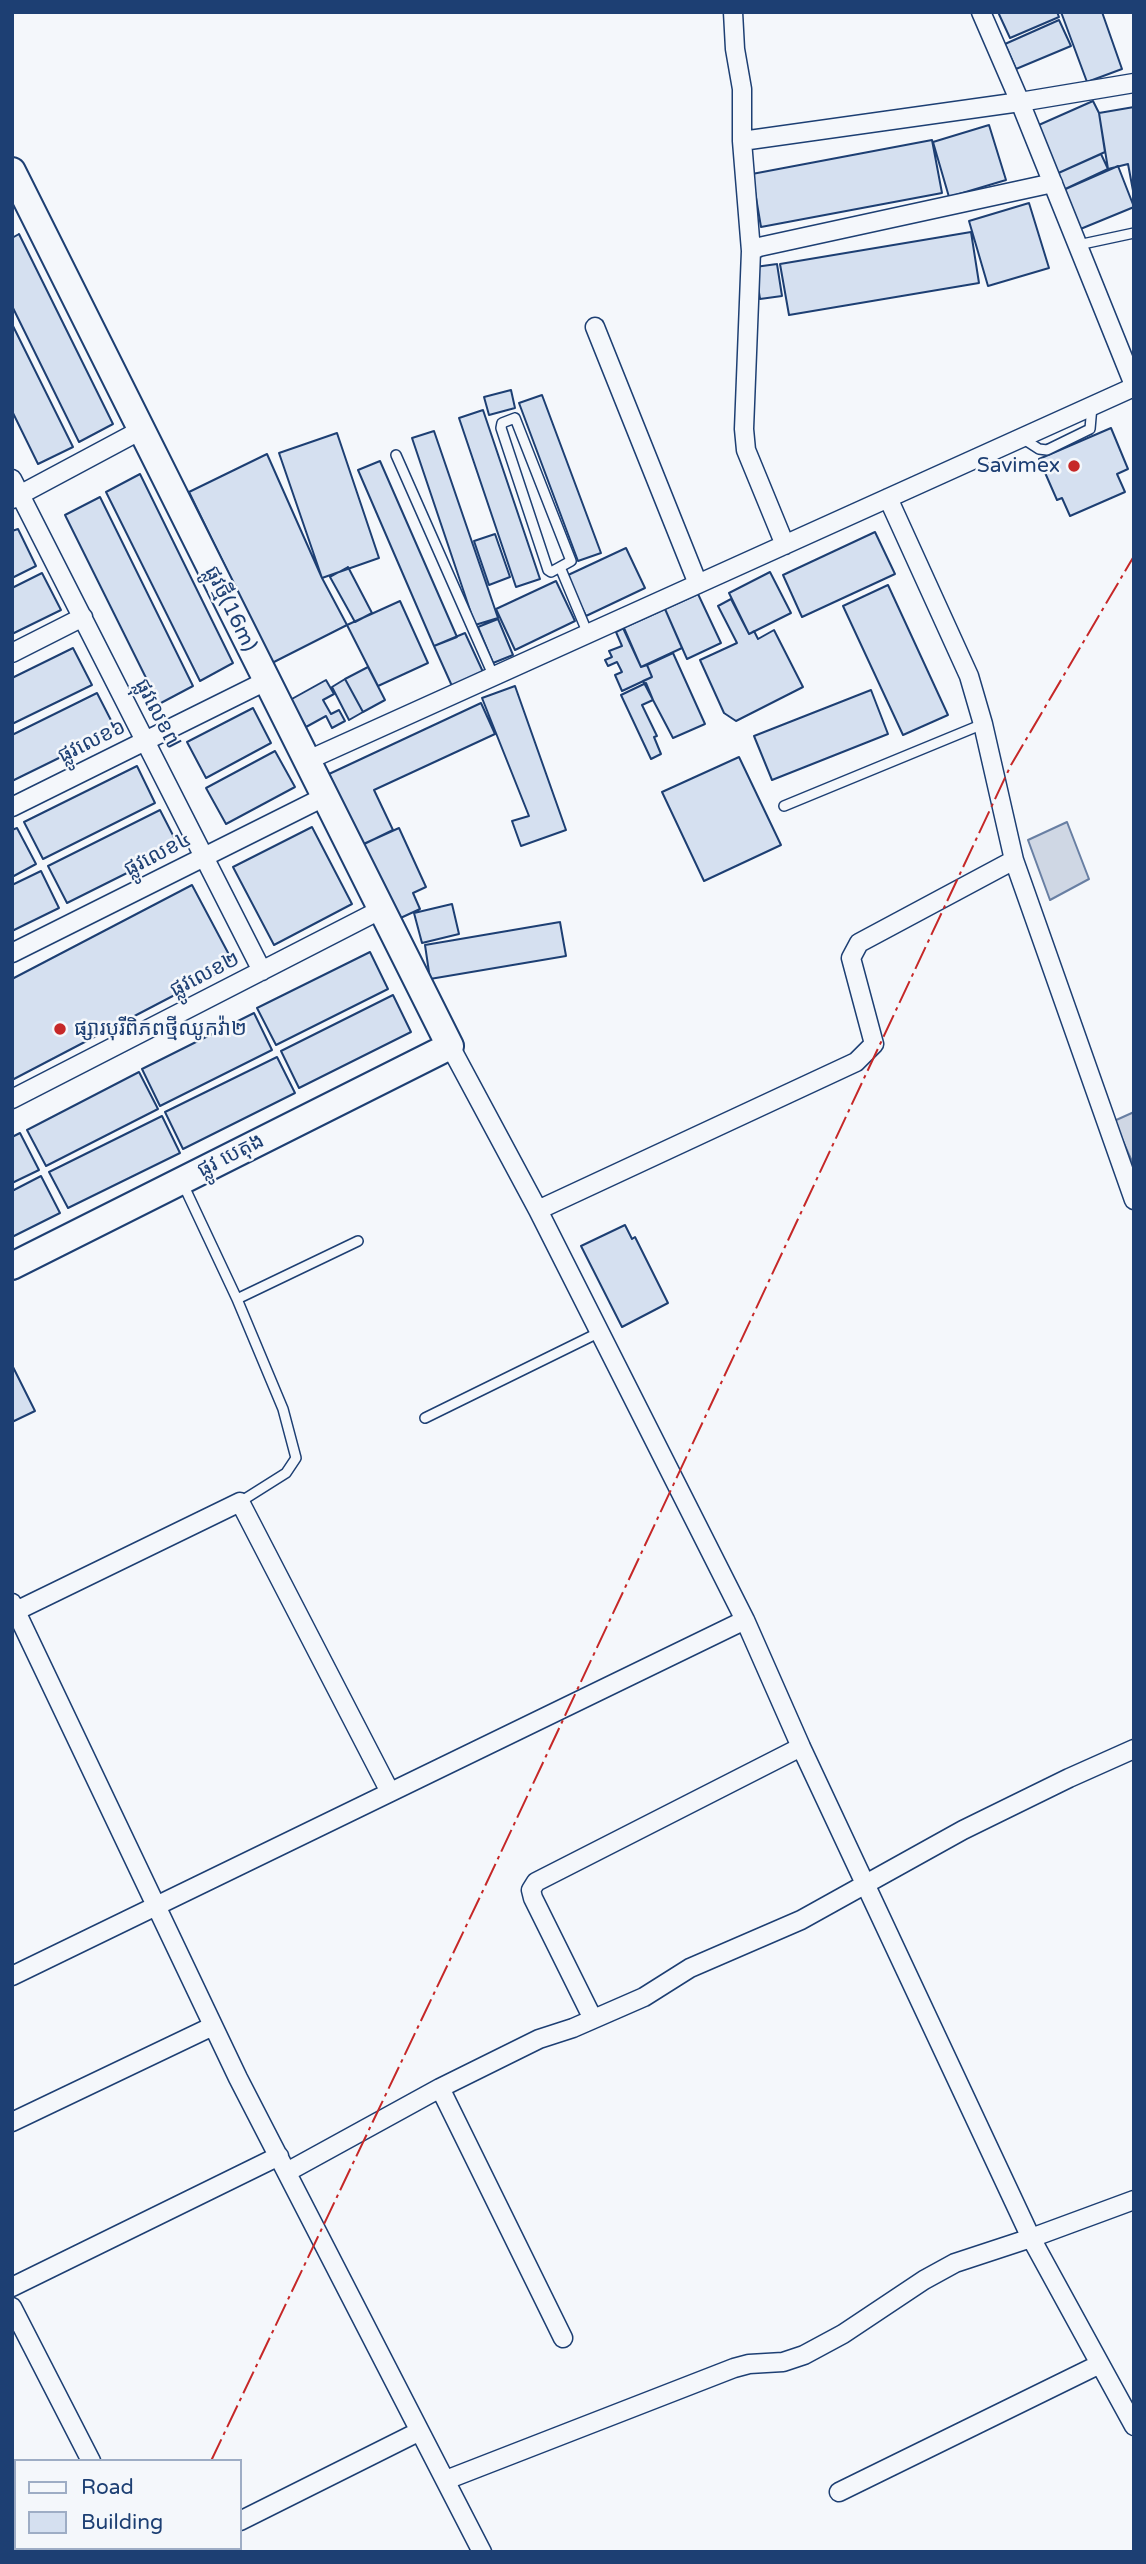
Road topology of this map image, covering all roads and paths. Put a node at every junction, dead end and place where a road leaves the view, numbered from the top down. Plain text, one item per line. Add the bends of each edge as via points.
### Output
1 (733, 12) edge
2 (981, 12) edge
3 (1134, 83) edge
4 (1020, 102) junction
5 (742, 141) junction
6 (12, 171) edge
7 (1053, 183) junction
8 (18, 199) edge
9 (1134, 233) edge
10 (1078, 245) junction
11 (751, 251) junction
12 (595, 327) dead end
13 (1134, 386) edge
14 (141, 430) junction
15 (396, 454) dead end
16 (15, 491) edge
17 (888, 499) junction
18 (785, 545) junction
19 (560, 567) junction
20 (698, 584) junction
21 (83, 617) junction
22 (588, 634) junction
23 (12, 653) edge
24 (494, 677) junction
25 (266, 681) junction
26 (983, 724) junction
27 (145, 741) junction
28 (306, 761) junction
29 (324, 797) junction
30 (784, 806) dead end
31 (12, 807) edge
32 (204, 857) junction
33 (1014, 860) junction
34 (380, 910) junction
35 (12, 953) edge
36 (262, 971) junction
37 (450, 1046) junction
38 (12, 1099) edge
39 (181, 1181) junction
40 (1134, 1200) edge
41 (538, 1210) junction
42 (358, 1241) dead end
43 (12, 1266) edge
44 (237, 1299) junction
45 (598, 1333) junction
46 (425, 1418) dead end
47 (240, 1502) junction
48 (14, 1607) edge
49 (745, 1620) junction
50 (19, 1635) edge
51 (802, 1747) junction
52 (1134, 1749) edge
53 (390, 1792) junction
54 (865, 1883) junction
55 (156, 1906) junction
56 (12, 1976) edge
57 (593, 2019) junction
58 (213, 2026) junction
59 (440, 2088) junction
60 (12, 2122) edge
61 (283, 2164) junction
62 (1134, 2200) edge
63 (1031, 2238) junction
64 (12, 2287) edge
65 (12, 2307) edge
66 (563, 2338) dead end
67 (1100, 2364) junction
68 (1134, 2426) edge
69 (418, 2432) junction
70 (91, 2459) edge
71 (446, 2480) junction
72 (839, 2492) dead end
73 (242, 2520) edge
74 (482, 2552) edge

1 - 5 street via 742,89
2 - 4 street
3 - 4 street
4 - 5 street
4 - 7 street
5 - 11 street
6 - 8 street, ផ្លូវថ្មី(16m)
7 - 10 street
7 - 11 street
8 - 14 street, ផ្លូវថ្មី(16m)
9 - 10 lane
10 - 13 street
11 - 18 street via 746,450
12 - 20 street
13 - 17 street
14 - 16 street
14 - 25 street, ផ្លូវថ្មី(16m)
15 - 24 lane
16 - 21 street, ផ្លុវលេខ៧
17 - 18 street
17 - 26 street via 969,676
18 - 20 street
19 - 19 lane via 548,570 501,428 507,420 515,418 517,422 571,561
19 - 22 lane
20 - 22 street
21 - 23 street
21 - 27 street, ផ្លុវលេខ៧
22 - 24 street
24 - 28 street
25 - 27 street, ផ្លូវលេខ៦
25 - 28 street, ផ្លូវថ្មី(16m)
26 - 30 lane
26 - 33 street
27 - 31 street, ផ្លូវលេខ៦
27 - 32 street, ផ្លុវលេខ៧
28 - 29 street, ផ្លូវថ្មី(16m)
29 - 32 street, ផ្លូវលេខ៤
29 - 34 street, ផ្លូវថ្មី(16m)
32 - 35 street, ផ្លូវលេខ៤
32 - 36 street, ផ្លុវលេខ៧
33 - 40 street
33 - 41 street via 859,943 851,958 874,1044 856,1062
34 - 36 street, ផ្លូវលេខ២
34 - 37 street, ផ្លូវថ្មី(16m)
36 - 38 street, ផ្លូវលេខ២
37 - 39 street, ផ្លូវ បេតុង
37 - 41 street
39 - 43 street, ផ្លូវ បេតុង
39 - 44 lane
41 - 45 street
42 - 44 lane
44 - 47 lane via 283,1409 296,1458 286,1473
45 - 46 lane
45 - 49 street
47 - 48 street
47 - 53 street
48 - 50 street
49 - 51 street
49 - 53 street
50 - 55 street
51 - 54 street
51 - 57 street via 536,1882 533,1898
52 - 54 street
53 - 55 street
54 - 57 street via 801,1920 690,1968 644,1997
54 - 63 street
55 - 56 street
55 - 58 street
57 - 59 street via 539,2039
58 - 60 street
58 - 61 street
59 - 61 street
59 - 66 street
61 - 64 street
61 - 69 street
62 - 63 street
63 - 67 street
63 - 71 street via 941,2270 804,2355 734,2368
65 - 70 street
67 - 68 street
67 - 72 street
69 - 71 street
69 - 73 street
71 - 74 street

